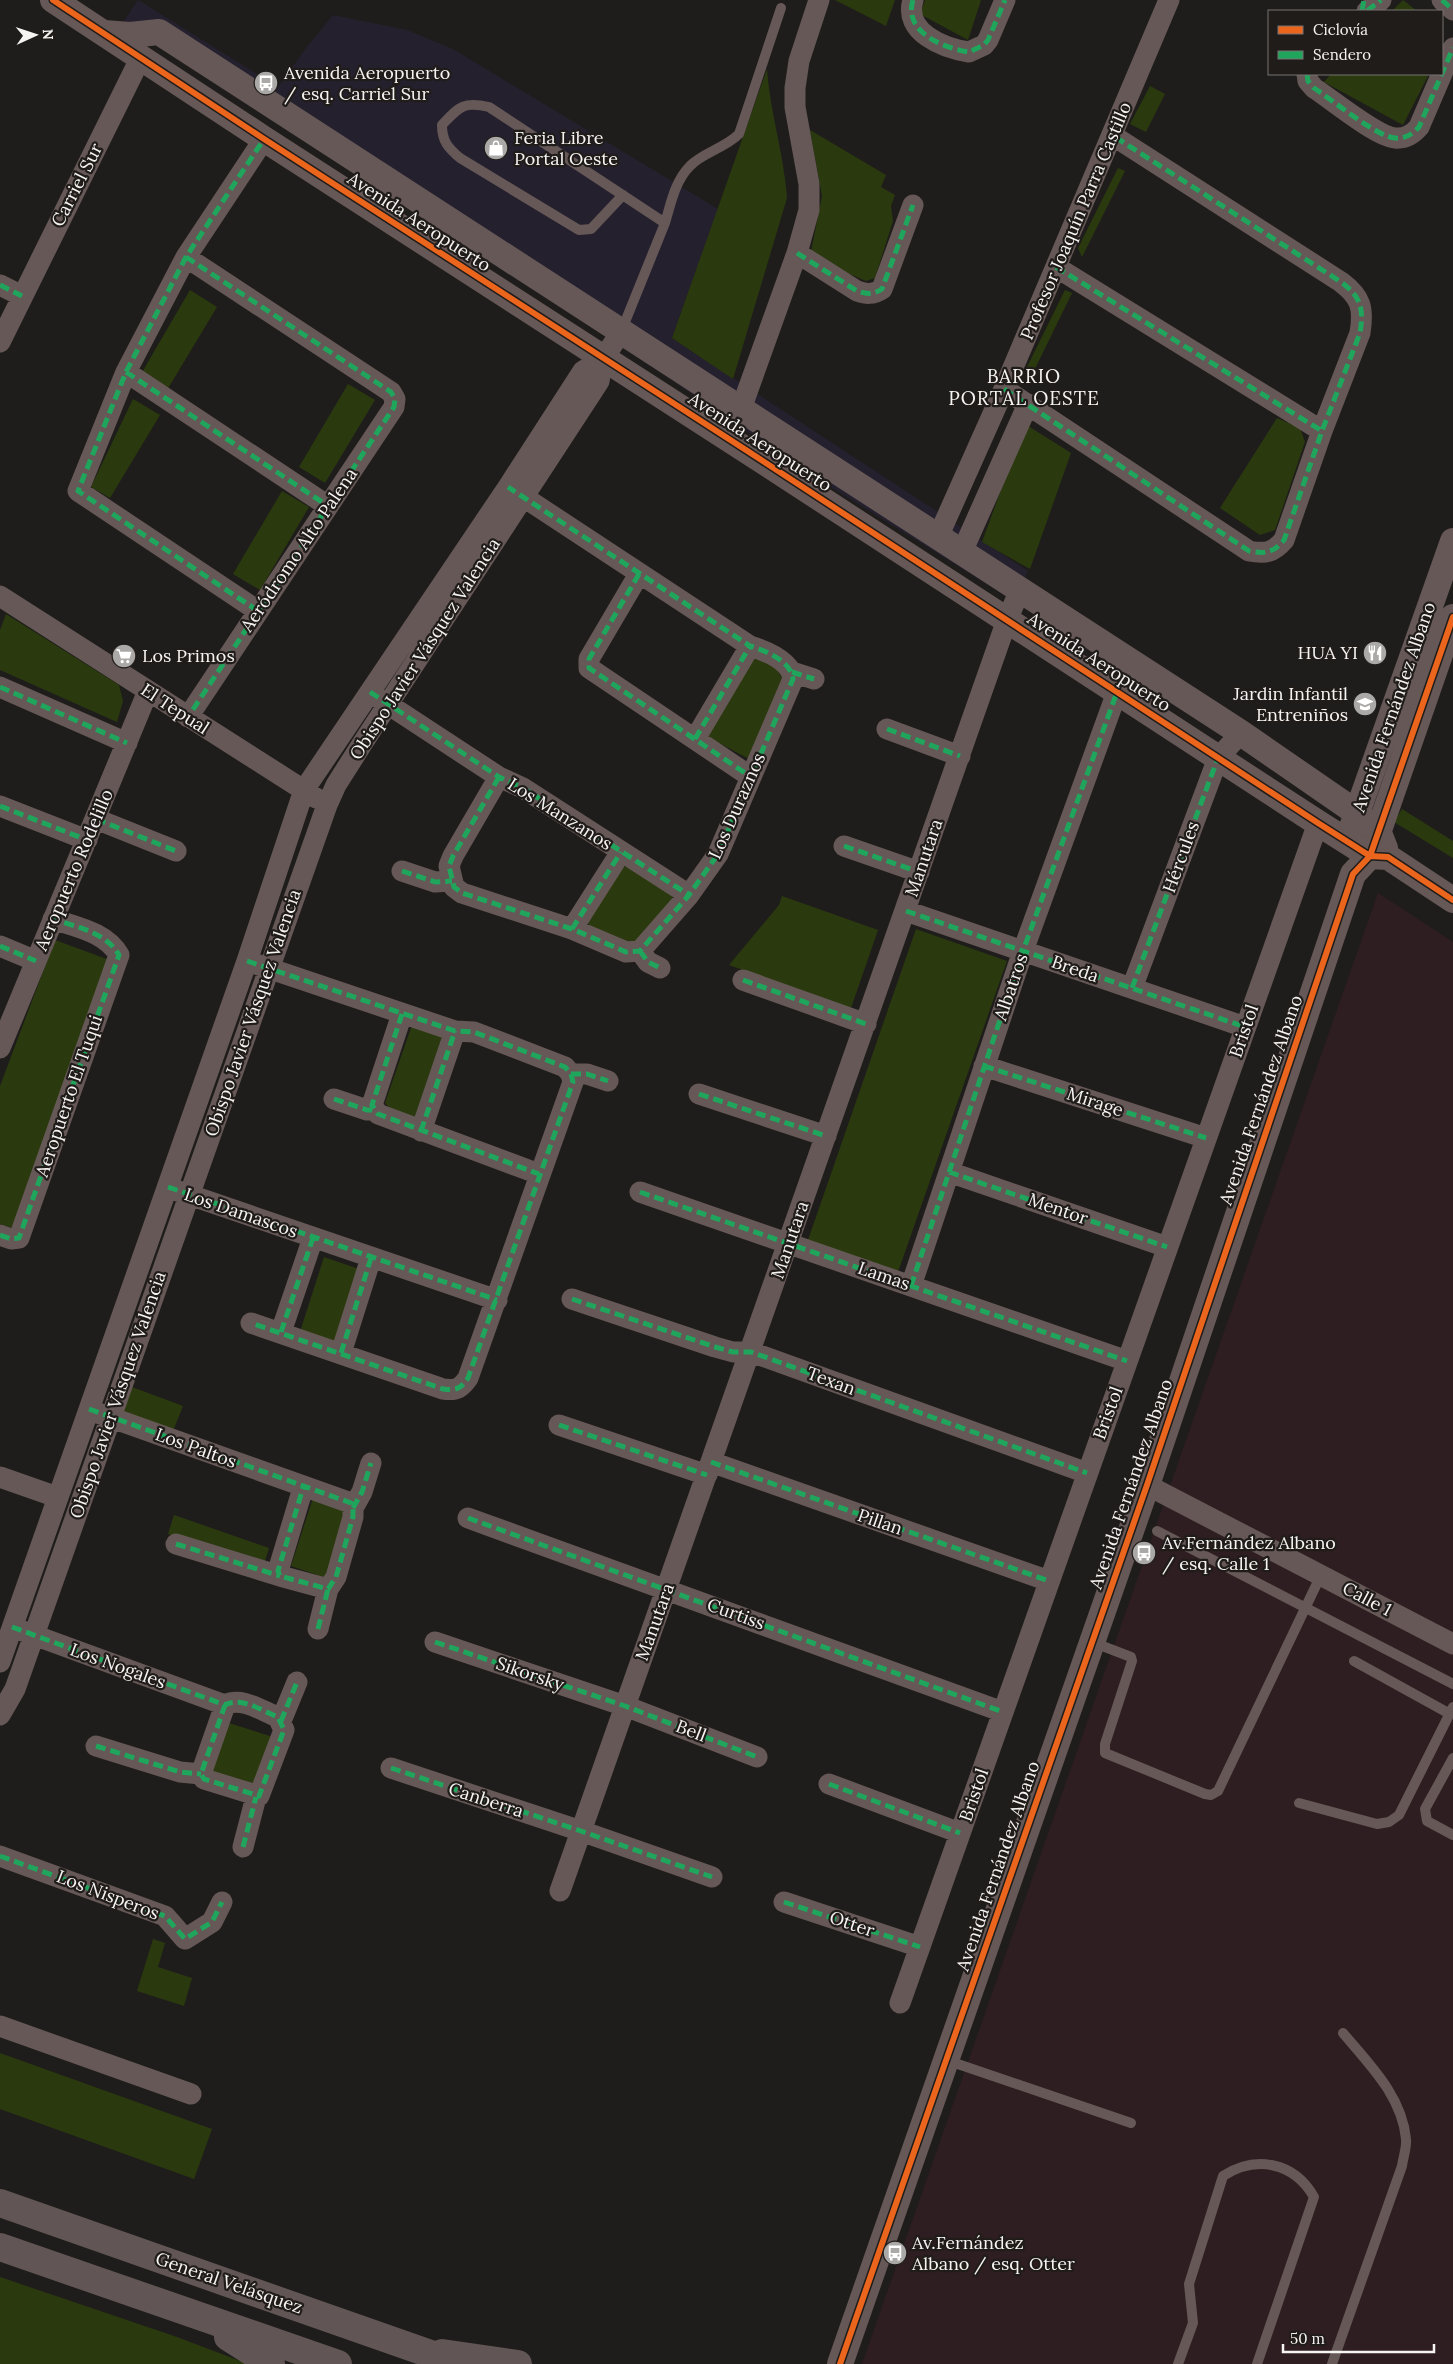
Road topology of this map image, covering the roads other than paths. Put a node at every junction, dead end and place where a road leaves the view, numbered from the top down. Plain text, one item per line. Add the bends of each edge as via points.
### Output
1 (53, 0) edge
2 (819, 0) edge
3 (914, 0) edge
4 (1005, 0) edge
5 (1169, 0) edge
6 (1177, 0) edge
7 (1380, 0) edge
8 (1442, 0) edge
9 (781, 8) dead end
10 (1368, 10) edge
11 (1453, 10) edge
12 (103, 32) junction
13 (159, 32) junction
14 (1152, 41) junction
15 (1453, 48) edge
16 (141, 57) junction
17 (1443, 72) edge
18 (1307, 75) edge
19 (1442, 75) edge
20 (1112, 135) junction
21 (264, 139) junction
22 (623, 195) junction
23 (913, 205) dead end
24 (665, 223) junction
25 (798, 253) junction
26 (186, 257) junction
27 (1056, 267) junction
28 (0, 285) edge
29 (22, 296) junction
30 (621, 332) junction
31 (0, 342) edge
32 (603, 359) junction
33 (126, 372) junction
34 (1004, 389) junction
35 (1028, 404) junction
36 (741, 409) junction
37 (1322, 431) junction
38 (516, 492) junction
39 (328, 506) junction
40 (938, 537) junction
41 (1453, 541) edge
42 (962, 552) junction
43 (639, 574) junction
44 (1020, 590) junction
45 (0, 596) edge
46 (258, 611) junction
47 (1453, 617) edge
48 (1007, 620) junction
49 (750, 646) junction
50 (792, 672) junction
51 (814, 679) dead end
52 (0, 687) edge
53 (148, 692) junction
54 (370, 692) junction
55 (1117, 692) junction
56 (388, 704) junction
57 (188, 717) junction
58 (887, 729) dead end
59 (1241, 733) junction
60 (695, 739) junction
61 (127, 743) junction
62 (960, 756) junction
63 (1218, 758) junction
64 (499, 776) junction
65 (751, 777) junction
66 (304, 790) junction
67 (327, 805) junction
68 (0, 806) edge
69 (1356, 813) junction
70 (96, 818) junction
71 (1318, 823) junction
72 (87, 840) junction
73 (1347, 842) junction
74 (844, 846) dead end
75 (176, 851) dead end
76 (621, 852) junction
77 (1372, 855) junction
78 (402, 871) dead end
79 (920, 872) junction
80 (452, 881) junction
81 (689, 895) junction
82 (1453, 900) edge
83 (906, 911) junction
84 (53, 918) junction
85 (572, 929) junction
86 (0, 946) edge
87 (640, 951) junction
88 (1023, 951) junction
89 (247, 961) junction
90 (36, 962) junction
91 (268, 968) junction
92 (660, 968) dead end
93 (743, 980) dead end
94 (1132, 988) junction
95 (402, 1014) junction
96 (866, 1024) junction
97 (1245, 1027) junction
98 (455, 1031) junction
99 (0, 1048) edge
100 (984, 1066) junction
101 (571, 1074) junction
102 (608, 1081) dead end
103 (698, 1094) dead end
104 (334, 1099) dead end
105 (374, 1110) junction
106 (421, 1131) junction
107 (826, 1136) junction
108 (1206, 1138) junction
109 (949, 1172) junction
110 (539, 1174) junction
111 (168, 1187) junction
112 (640, 1192) dead end
113 (189, 1195) junction
114 (9, 1237) edge
115 (313, 1238) junction
116 (788, 1243) junction
117 (1167, 1247) junction
118 (371, 1258) junction
119 (911, 1286) junction
120 (572, 1299) dead end
121 (497, 1300) junction
122 (251, 1323) dead end
123 (281, 1332) junction
124 (751, 1352) junction
125 (341, 1353) junction
126 (1127, 1361) junction
127 (88, 1409) junction
128 (110, 1417) junction
129 (559, 1425) dead end
130 (371, 1463) dead end
131 (709, 1468) junction
132 (1087, 1473) junction
133 (0, 1477) edge
134 (1147, 1485) junction
135 (303, 1488) junction
136 (57, 1497) junction
137 (354, 1508) junction
138 (468, 1518) dead end
139 (1157, 1531) dead end
140 (176, 1544) dead end
141 (1321, 1575) junction
142 (280, 1576) junction
143 (1049, 1581) junction
144 (328, 1589) junction
145 (667, 1589) junction
146 (1306, 1608) junction
147 (12, 1627) junction
148 (318, 1629) dead end
149 (33, 1635) junction
150 (435, 1642) dead end
151 (1092, 1642) junction
152 (1453, 1644) edge
153 (1354, 1661) dead end
154 (0, 1662) edge
155 (297, 1682) dead end
156 (1453, 1684) edge
157 (225, 1705) junction
158 (625, 1706) junction
159 (1451, 1710) edge
160 (1002, 1712) junction
161 (0, 1715) edge
162 (281, 1721) junction
163 (96, 1746) dead end
164 (757, 1757) dead end
165 (1453, 1758) edge
166 (391, 1768) dead end
167 (201, 1774) junction
168 (829, 1784) dead end
169 (256, 1797) junction
170 (1299, 1804) dead end
171 (581, 1831) junction
172 (960, 1833) junction
173 (1453, 1834) edge
174 (243, 1847) dead end
175 (0, 1856) edge
176 (712, 1877) dead end
177 (560, 1891) dead end
178 (222, 1902) dead end
179 (784, 1902) dead end
180 (920, 1947) junction
181 (900, 2003) dead end
182 (0, 2026) edge
183 (1343, 2033) dead end
184 (945, 2060) junction
185 (191, 2094) dead end
186 (1131, 2123) dead end
187 (0, 2203) edge
188 (0, 2246) edge
189 (174, 2306) junction
190 (408, 2346) junction
191 (271, 2364) edge
192 (338, 2364) edge
193 (459, 2364) edge
194 (518, 2364) edge
195 (840, 2364) edge
196 (1178, 2364) edge
197 (1257, 2364) edge
198 (1332, 2364) edge

1 - 12 street, Avenida Aeropuerto
2 - 25 street via 799,61 795,88 795,107 810,197
3 - 4 street via 912,21 919,30 940,42 969,52 988,40
5 - 14 street, Profesor Joaquín Parra Castillo
6 - 14 street, Profesor Joaquín Parra Castillo
7 - 10 street
8 - 11 street
9 - 24 lane via 739,134 729,144 691,165 676,187
12 - 13 street, Avenida Aeropuerto via 130,35
12 - 16 street, Avenida Aeropuerto
13 - 16 street, Carriel Sur
13 - 30 street, Avenida Aeropuerto
14 - 20 street, Profesor Joaquín Parra Castillo
15 - 17 street
16 - 21 street, Avenida Aeropuerto
16 - 29 street, Carriel Sur
18 - 19 street via 1314,88 1382,134 1399,138 1420,127
20 - 27 street, Profesor Joaquín Parra Castillo
20 - 37 street via 1354,292 1361,305 1360,332
21 - 26 street
21 - 32 street, Avenida Aeropuerto
22 - 22 lane via 591,229 579,230 460,158 446,146 442,125 459,107 473,103 489,107
22 - 24 lane
23 - 25 street via 882,289 876,293 857,291
24 - 30 lane
25 - 36 street
26 - 33 street
26 - 39 street, Aeródromo Alto Palena via 391,392 394,407
27 - 34 street, Profesor Joaquín Parra Castillo
27 - 37 street
28 - 29 street
29 - 31 street, Carriel Sur
30 - 32 street, Obispo Javier Vásquez Valencia
30 - 36 street, Avenida Aeropuerto
32 - 38 street, Obispo Javier Vásquez Valencia via 583,371
32 - 48 street, Avenida Aeropuerto
33 - 39 street
33 - 46 street via 78,491
34 - 35 street
34 - 40 street, Profesor Joaquín Parra Castillo
35 - 37 street via 1249,551 1264,554 1277,548 1284,540
35 - 42 street
36 - 40 street, Avenida Aeropuerto
38 - 43 street
38 - 54 street, Obispo Javier Vásquez Valencia
38 - 56 street, Obispo Javier Vásquez Valencia
39 - 46 street, Aeródromo Alto Palena
40 - 42 street, Avenida Aeropuerto
41 - 69 street, Avenida Fernández Albano
42 - 44 street, Avenida Aeropuerto
43 - 49 street
43 - 60 street via 588,663 593,672
44 - 48 street, Manutara
44 - 59 street, Avenida Aeropuerto
45 - 53 street, El Tepual
46 - 57 street, Aeródromo Alto Palena
47 - 77 street, Avenida Fernández Albano
48 - 55 street, Avenida Aeropuerto
48 - 62 street, Manutara
49 - 50 street via 788,666
49 - 60 street
50 - 51 street
50 - 65 street, Los Duraznos via 793,679
52 - 61 street
53 - 57 street, El Tepual
53 - 61 street, Aeropuerto Rodelillo
54 - 56 street, Los Manzanos
54 - 66 street, Obispo Javier Vásquez Valencia
55 - 63 street, Avenida Aeropuerto
55 - 88 street, Albatros
56 - 64 street, Los Manzanos
56 - 67 street, Obispo Javier Vásquez Valencia via 336,785
57 - 66 street, El Tepual
58 - 62 street
59 - 63 street, Hércules
59 - 69 street, Avenida Aeropuerto
60 - 65 street
61 - 70 street, Aeropuerto Rodelillo
62 - 79 street, Manutara
63 - 71 street, Avenida Aeropuerto
63 - 94 street, Hércules
64 - 76 street, Los Manzanos via 523,788
64 - 80 street, Los Manzanos via 452,856 449,866
65 - 81 street, Los Duraznos via 718,854
66 - 67 street, El Tepual
66 - 89 street, Obispo Javier Vásquez Valencia
67 - 91 street, Obispo Javier Vásquez Valencia
68 - 72 street
69 - 73 street, Avenida Fernández Albano
69 - 77 street, Avenida Aeropuerto
70 - 72 street, Aeropuerto Rodelillo
70 - 75 street
71 - 73 street, Avenida Aeropuerto
71 - 97 street, Bristol
72 - 84 street, Aeropuerto Rodelillo
73 - 77 street, Avenida Fernández Albano
74 - 79 street
76 - 81 street, Los Manzanos
76 - 85 street, Los Manzanos
77 - 82 street, Avenida Aeropuerto
77 - 134 street, Avenida Fernández Albano
78 - 80 street via 435,882
79 - 83 street, Manutara
80 - 85 street via 462,893
81 - 87 street, Los Duraznos
83 - 88 street, Breda
83 - 96 street, Manutara
84 - 90 street, Aeropuerto Rodelillo
84 - 114 street, Aeropuerto El Tuqui via 100,936 114,946 119,955
85 - 87 street via 626,952
86 - 90 street
87 - 92 street via 648,962
88 - 94 street, Breda
88 - 100 street, Albatros
89 - 91 street
89 - 111 street, Obispo Javier Vásquez Valencia
90 - 99 street, Aeropuerto Rodelillo
91 - 95 street
91 - 113 street, Obispo Javier Vásquez Valencia
93 - 96 street
94 - 97 street, Breda
95 - 98 street
95 - 105 street via 372,1105
96 - 107 street, Manutara
97 - 108 street, Bristol
98 - 101 street via 474,1032 565,1067
98 - 106 street
100 - 108 street, Mirage
100 - 109 street, Albatros
101 - 102 street via 587,1074
101 - 110 street via 573,1082 568,1100
103 - 107 street
104 - 105 street
105 - 106 street
106 - 110 street
107 - 116 street, Manutara
108 - 117 street, Bristol
109 - 117 street, Mentor
109 - 119 street, Albatros
110 - 121 street
111 - 113 street, Los Damascos
111 - 127 street, Obispo Javier Vásquez Valencia
112 - 116 street, Lamas
113 - 115 street, Los Damascos
113 - 128 street, Obispo Javier Vásquez Valencia
115 - 118 street, Los Damascos
115 - 123 street, Los Damascos
116 - 119 street, Lamas
116 - 124 street, Manutara
117 - 126 street, Bristol
118 - 121 street, Los Damascos
118 - 125 street
119 - 126 street, Lamas
120 - 124 street, Texan via 715,1347
121 - 125 street via 468,1378 461,1388 444,1389
122 - 123 street
123 - 125 street
124 - 131 street, Manutara
124 - 132 street, Texan
126 - 132 street, Bristol
127 - 128 street, Los Paltos
127 - 136 street, Obispo Javier Vásquez Valencia
128 - 135 street, Los Paltos
128 - 149 street, Obispo Javier Vásquez Valencia
129 - 131 street, Pillan
130 - 137 street
131 - 143 street, Pillan
131 - 145 street, Manutara
132 - 143 street, Bristol
133 - 136 street
134 - 141 street, Calle 1
134 - 151 street, Avenida Fernández Albano
135 - 137 street, Los Paltos via 350,1503
135 - 142 street via 278,1571
136 - 147 street, Obispo Javier Vásquez Valencia
137 - 144 street via 336,1577
138 - 145 street, Curtiss
139 - 146 lane
140 - 142 street
141 - 146 lane
141 - 152 street, Calle 1
142 - 144 street
143 - 160 street, Bristol
144 - 148 street
145 - 158 street, Manutara
145 - 160 street, Curtiss
146 - 151 lane via 1218,1791 1211,1794 1105,1753 1105,1744 1132,1661 1131,1657
146 - 156 lane
147 - 149 street, Los Nogales
147 - 154 street, Obispo Javier Vásquez Valencia
149 - 157 street, Los Nogales
149 - 161 street, Obispo Javier Vásquez Valencia via 15,1689
150 - 158 street, Sikorsky
151 - 184 street, Avenida Fernández Albano
153 - 159 lane
155 - 162 street
157 - 162 street, Los Nogales via 242,1702
157 - 167 street
158 - 164 street, Bell
158 - 171 street, Manutara
159 - 170 lane via 1398,1815 1388,1822 1377,1824
160 - 172 street, Bristol
162 - 169 street via 284,1730 261,1794
163 - 167 street via 180,1772
165 - 173 lane via 1425,1809 1427,1821
166 - 171 street, Canberra
167 - 169 street via 204,1779
168 - 172 street
169 - 174 street
171 - 176 street
171 - 177 street, Manutara
172 - 180 street, Bristol
175 - 178 street, Los Nisperos via 165,1916 185,1938 212,1922
179 - 180 street, Otter
180 - 181 street, Bristol
182 - 185 street
183 - 198 lane via 1387,2086 1400,2114 1406,2140 1402,2166
184 - 186 lane
184 - 195 street, Avenida Fernández Albano
187 - 190 highway, General Velásquez
188 - 189 highway
189 - 191 highway
189 - 192 highway
190 - 193 highway, General Velásquez
190 - 194 highway
196 - 197 lane via 1193,2324 1189,2284 1223,2176 1243,2166 1264,2163 1295,2174 1314,2197

